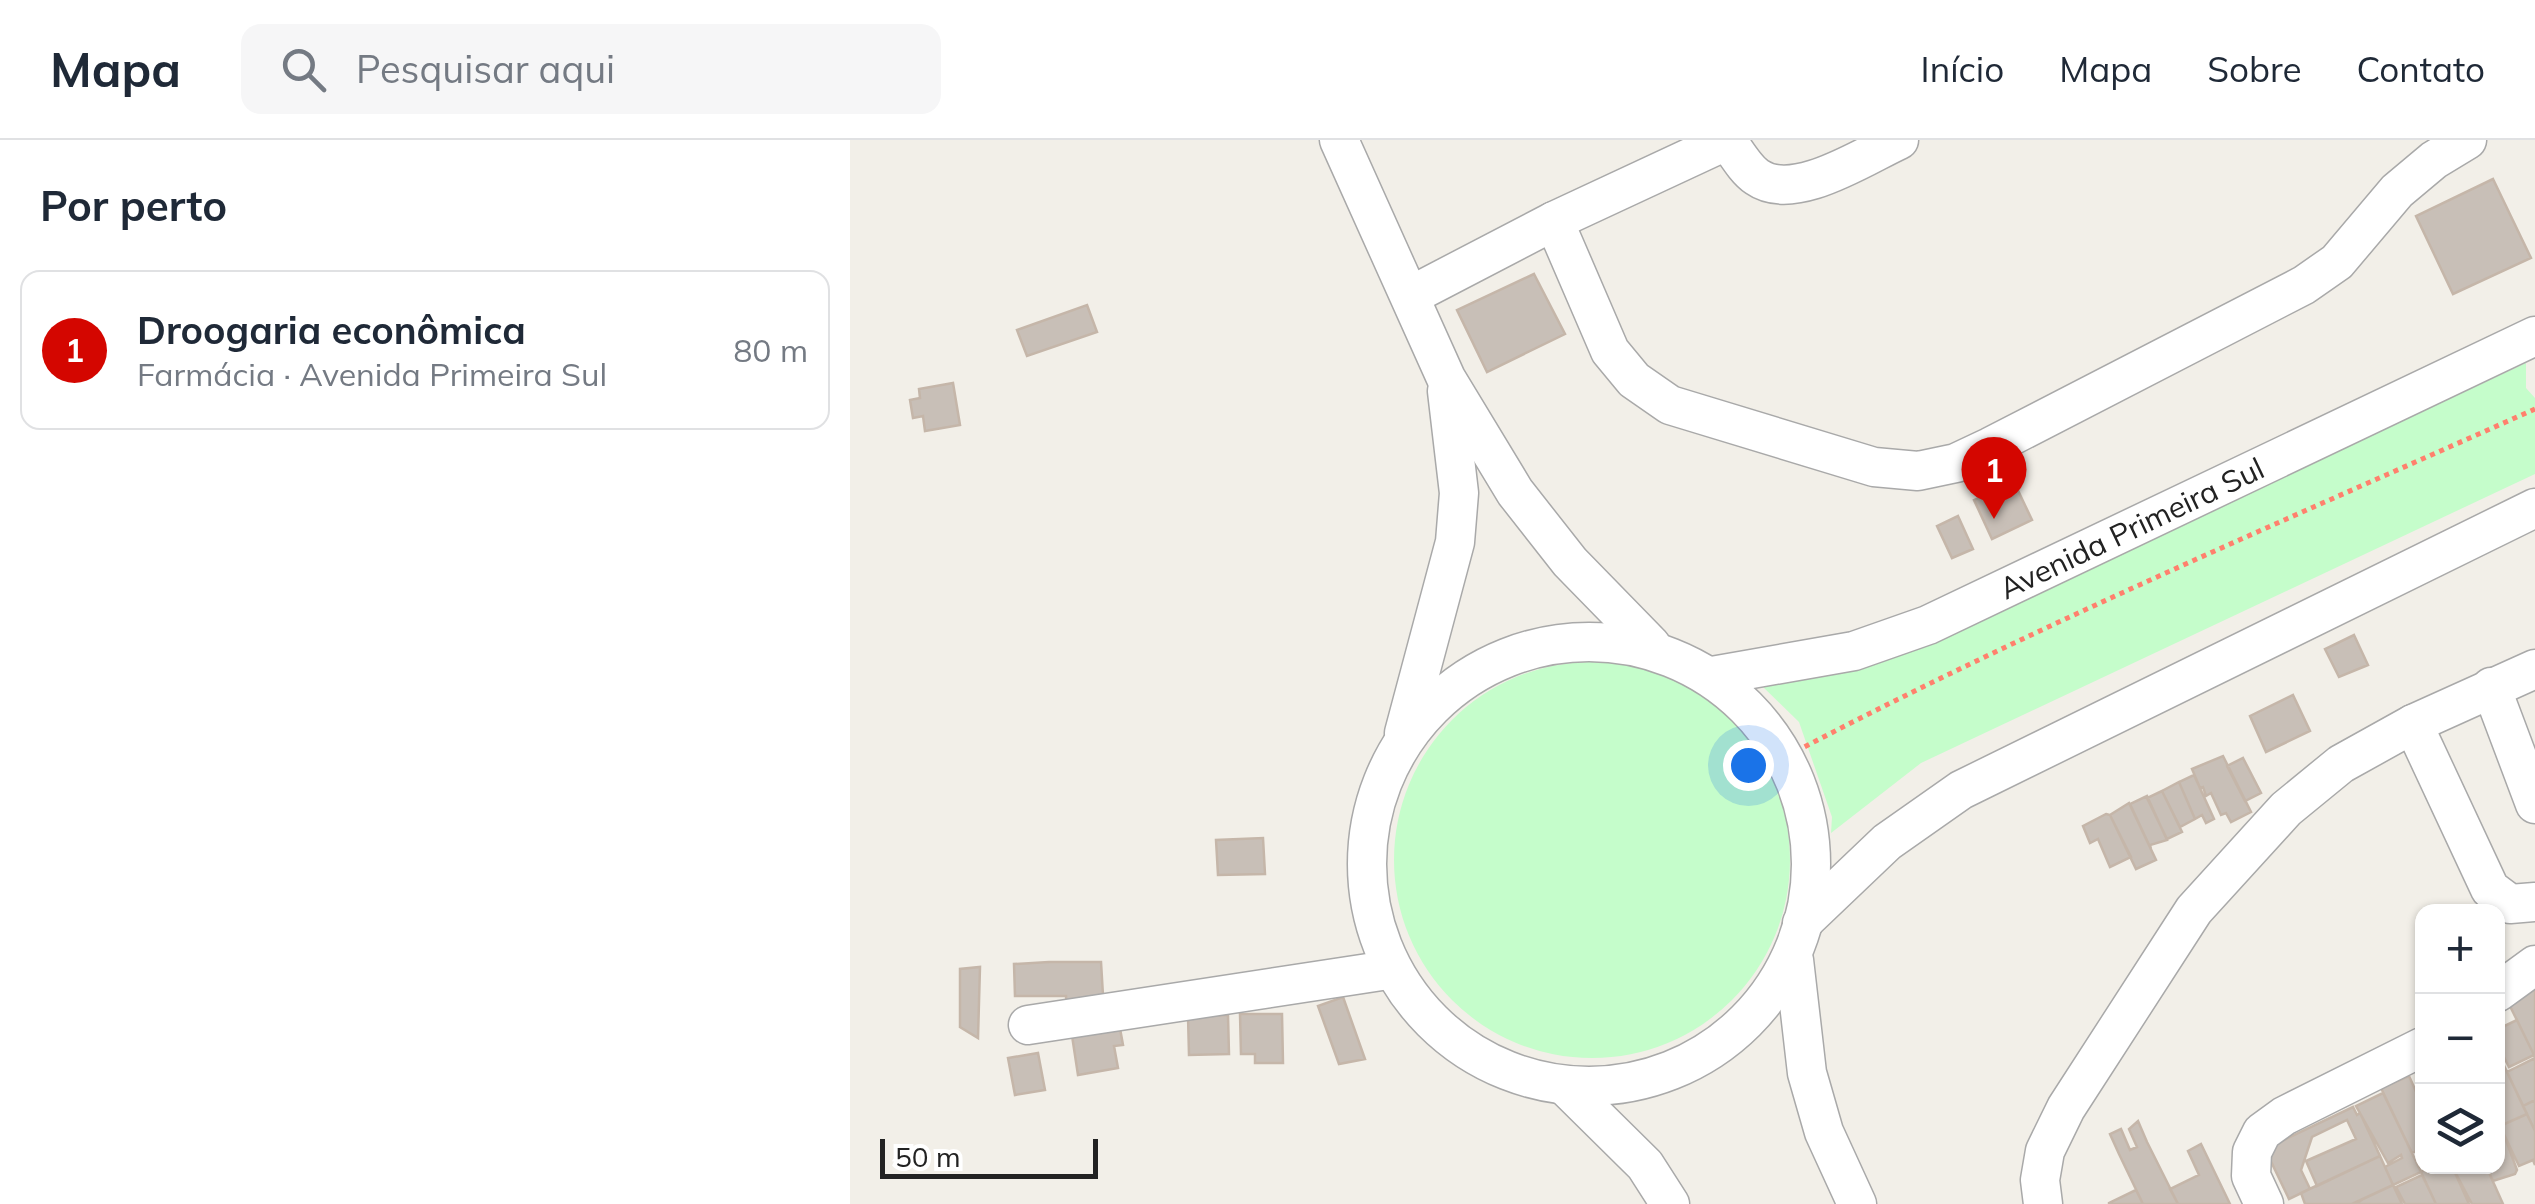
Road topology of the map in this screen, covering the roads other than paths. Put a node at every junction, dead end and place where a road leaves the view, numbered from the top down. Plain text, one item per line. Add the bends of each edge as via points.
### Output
1 (1339, 140) edge
2 (1899, 140) edge
3 (2466, 140) edge
4 (1554, 221) junction
5 (1410, 296) junction
6 (2535, 336) edge
7 (1446, 378) junction
8 (2535, 508) edge
9 (1651, 645) junction
10 (2535, 669) edge
11 (1712, 676) junction
12 (2491, 687) junction
13 (2413, 724) junction
14 (1403, 739) junction
15 (2535, 804) edge
16 (2535, 902) edge
17 (1798, 941) junction
18 (2535, 965) edge
19 (1388, 970) junction
20 (2505, 987) edge
21 (1028, 1025) dead end
22 (2415, 1050) edge
23 (1565, 1086) junction
24 (1670, 1204) edge
25 (1857, 1204) edge
26 (2043, 1204) edge
27 (2264, 1204) edge

1 - 5 street
2 - 4 street via 1788,186 1754,176 1728,140
3 - 4 street via 2398,190 2337,262 2304,284 1990,447 1918,471 1874,468 1670,404 1634,380 1610,351
4 - 5 street
5 - 7 street
6 - 11 street, Avenida Primeira Sul via 1928,626 1854,651
7 - 9 street via 1515,492 1570,562
7 - 14 street via 1458,493 1455,542
8 - 17 street via 1961,790 1887,842
9 - 11 street
9 - 14 street via 1524,650 1456,684
10 - 12 street
11 - 17 street via 1754,711 1787,756 1811,821
12 - 13 street
12 - 15 street
13 - 16 street via 2490,890 2510,904
13 - 26 street via 2341,764 2286,809 2194,910 2066,1108 2045,1151
14 - 19 street via 1372,808 1366,884
17 - 23 street via 1747,1023 1694,1062 1631,1083
17 - 25 street via 1808,1073 1824,1132
18 - 20 street
19 - 21 street
19 - 23 street via 1429,1020 1492,1065
22 - 27 street via 2262,1132 2251,1176
23 - 24 street via 1645,1166

